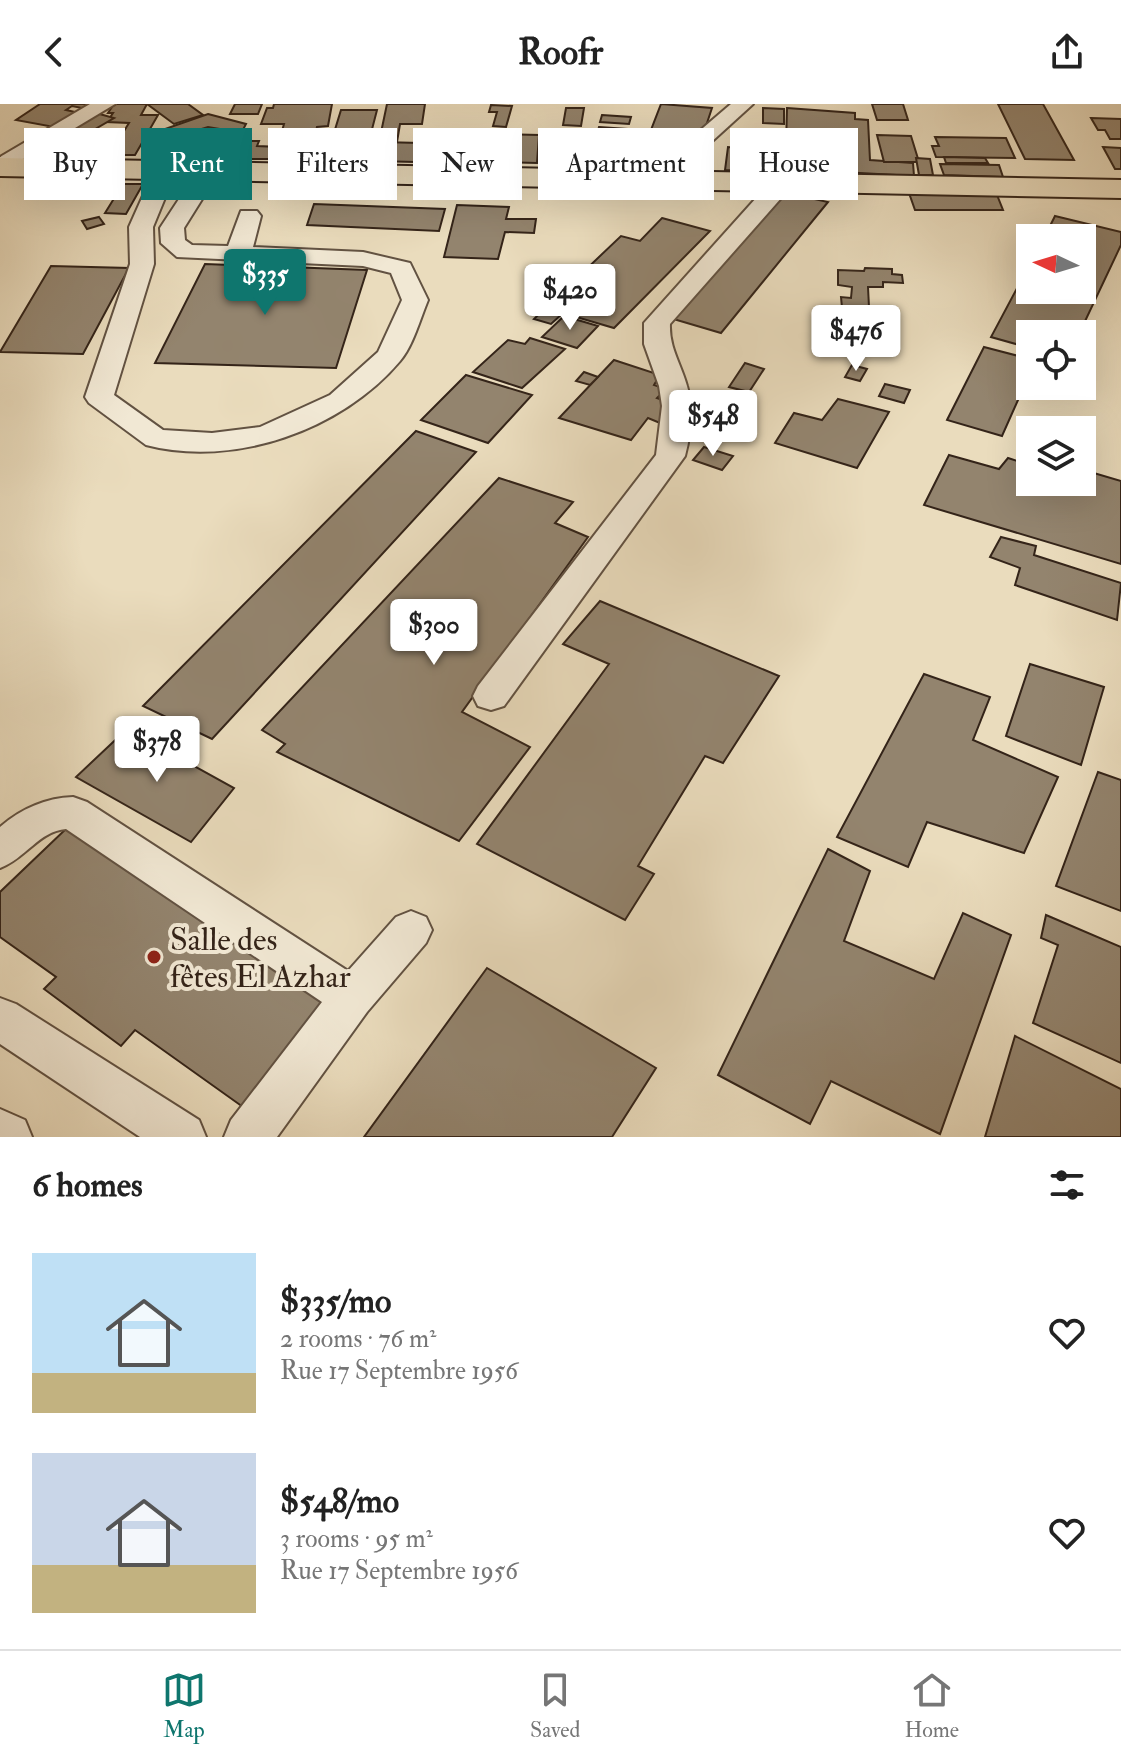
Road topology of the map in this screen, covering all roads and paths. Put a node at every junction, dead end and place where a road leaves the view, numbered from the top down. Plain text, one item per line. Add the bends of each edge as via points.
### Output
1 (105, 104) edge
2 (743, 104) edge
3 (714, 129) edge
4 (0, 166) edge
5 (141, 170) edge
6 (252, 173) edge
7 (538, 178) edge
8 (858, 184) edge
9 (1121, 189) edge
10 (153, 200) edge
11 (190, 200) edge
12 (767, 200) edge
13 (249, 216) dead end
14 (141, 227) junction
15 (172, 228) junction
16 (239, 252) junction
17 (491, 696) dead end
18 (0, 851) edge
19 (411, 930) dead end
20 (352, 998) junction
21 (0, 1019) edge
22 (0, 1132) edge
23 (8, 1137) edge
24 (182, 1137) edge
25 (248, 1137) edge

1 - 4 street
2 - 3 street
4 - 5 main road
6 - 7 main road
8 - 9 main road
10 - 14 street
11 - 15 street
12 - 17 street via 657,323 654,341 672,380 679,429 670,456
13 - 16 street
14 - 15 street
14 - 16 street via 142,264 99,397 156,439 212,442 266,435 340,401 390,356 415,300 401,268 363,259
15 - 16 street via 173,243 186,252
18 - 20 street via 29,825 56,812 73,813
19 - 20 street
20 - 25 street
21 - 24 street
22 - 23 street

